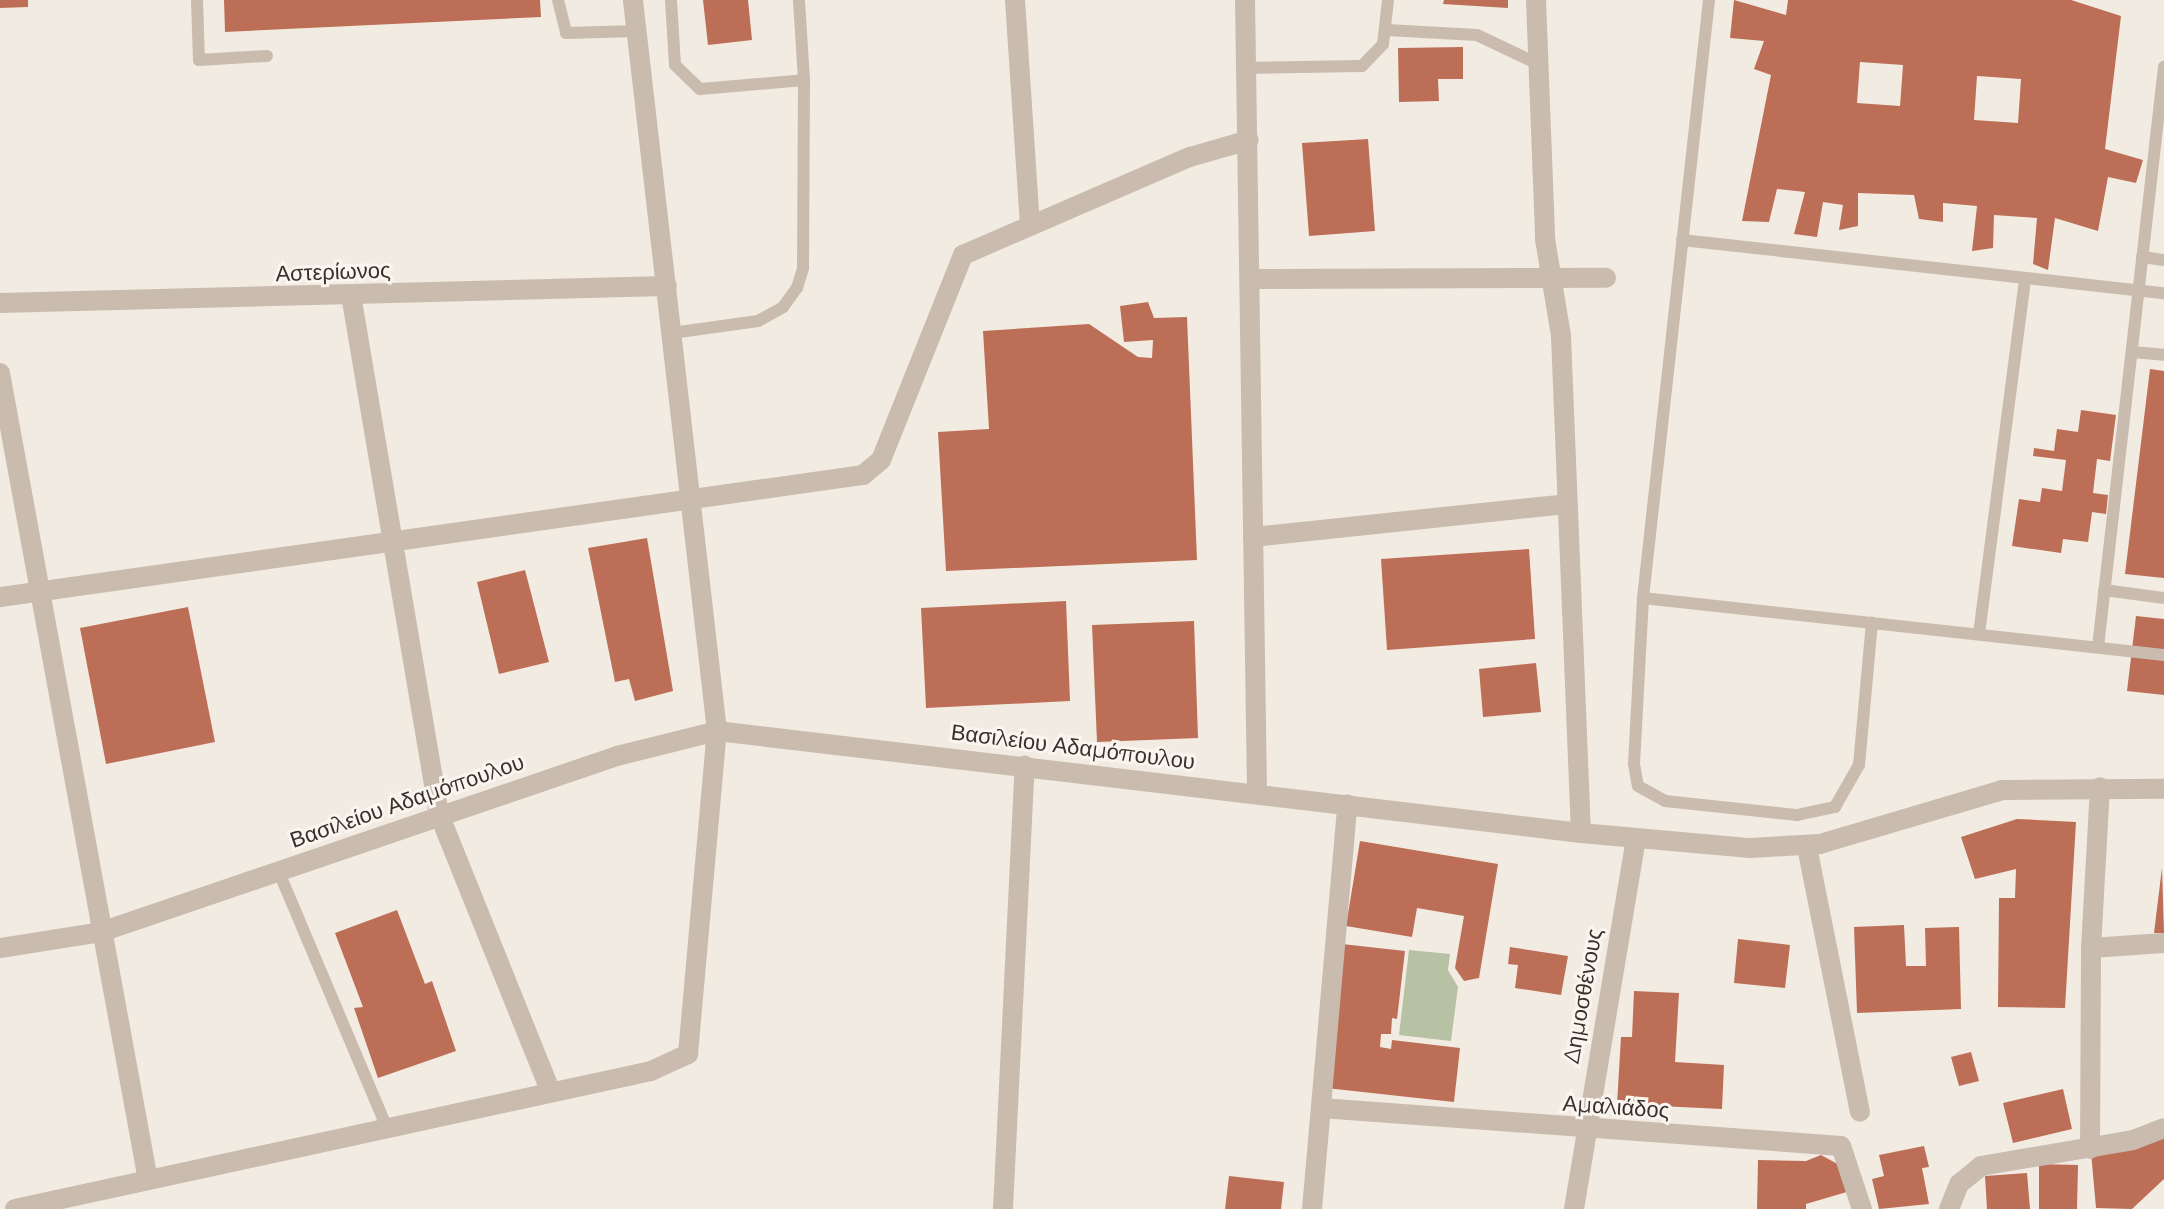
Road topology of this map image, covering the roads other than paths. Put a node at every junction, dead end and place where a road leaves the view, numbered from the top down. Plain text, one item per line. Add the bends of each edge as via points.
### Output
1 (197, 0) edge
2 (558, 0) edge
3 (633, 0) edge
4 (671, 0) edge
5 (799, 0) edge
6 (1015, 0) edge
7 (1245, 0) edge
8 (1388, 0) edge
9 (1536, 0) edge
10 (1709, 0) edge
11 (1387, 30) junction
12 (637, 31) junction
13 (267, 56) dead end
14 (1538, 64) junction
15 (2164, 67) edge
16 (1247, 68) junction
17 (804, 80) junction
18 (1249, 140) junction
19 (1030, 224) junction
20 (1682, 240) junction
21 (2142, 257) junction
22 (2164, 260) edge
23 (1550, 278) junction
24 (1606, 278) dead end
25 (2025, 278) junction
26 (1252, 279) junction
27 (667, 286) junction
28 (2138, 291) junction
29 (2164, 293) edge
30 (351, 295) junction
31 (0, 303) edge
32 (672, 333) junction
33 (2132, 352) junction
34 (2164, 355) edge
35 (0, 373) edge
36 (8, 473) edge
37 (689, 496) junction
38 (1566, 504) junction
39 (1253, 537) junction
40 (392, 543) junction
41 (2104, 590) junction
42 (37, 592) junction
43 (0, 597) edge
44 (1643, 598) junction
45 (2164, 598) edge
46 (1872, 623) junction
47 (1979, 634) junction
48 (2098, 647) junction
49 (2164, 655) edge
50 (717, 731) junction
51 (1025, 766) junction
52 (2100, 787) junction
53 (2164, 789) edge
54 (1257, 793) junction
55 (1347, 805) junction
56 (439, 814) junction
57 (1581, 833) junction
58 (1636, 839) junction
59 (1807, 847) junction
60 (278, 870) junction
61 (101, 932) junction
62 (2164, 943) edge
63 (0, 948) edge
64 (2091, 948) junction
65 (551, 1092) junction
66 (1321, 1108) junction
67 (1860, 1112) dead end
68 (387, 1128) junction
69 (2164, 1128) edge
70 (1584, 1129) junction
71 (2090, 1149) junction
72 (148, 1180) junction
73 (15, 1209) edge
74 (1003, 1209) edge
75 (1312, 1209) edge
76 (1574, 1209) edge
77 (1862, 1209) edge
78 (1949, 1209) edge

1 - 13 lane via 199,60
2 - 12 lane via 566,33
3 - 12 street
4 - 17 lane via 675,65 700,89
5 - 17 lane
6 - 19 street
7 - 16 street
8 - 11 lane
9 - 14 street
10 - 20 lane
11 - 14 lane via 1477,35
11 - 16 lane via 1378,52 1362,66
12 - 27 street
14 - 23 street
15 - 21 lane
16 - 18 street
17 - 32 lane via 803,268 797,288 783,307 758,321
18 - 19 street via 1213,148
18 - 26 street
19 - 37 street via 961,258 874,470 852,478
20 - 25 lane
20 - 44 lane
21 - 22 lane
21 - 28 lane
23 - 24 street
23 - 26 street
23 - 38 street via 1561,336
25 - 28 lane
25 - 47 lane
26 - 39 street
27 - 30 street, Αστερίωνος
27 - 32 street
28 - 29 lane
28 - 33 lane
30 - 31 street, Αστερίωνος
30 - 40 street
32 - 37 street
33 - 34 lane
33 - 41 lane
35 - 36 street
36 - 42 street
37 - 40 street
37 - 50 street
38 - 39 street
38 - 57 street
39 - 54 street
40 - 42 street
40 - 56 street
41 - 45 lane
41 - 48 lane
42 - 43 street
42 - 61 street
44 - 46 lane
44 - 46 lane via 1634,764 1638,786 1665,801 1797,815 1835,807 1859,765
46 - 47 lane
47 - 48 lane
48 - 49 lane
50 - 51 street, Βασιλείου Αδαμόπουλου
50 - 56 street, Βασιλείου Αδαμόπουλου via 617,756
50 - 65 street via 717,783 688,1054 651,1071
51 - 54 street, Βασιλείου Αδαμόπουλου
51 - 74 street
52 - 53 street, Βασιλείου Αδαμόπουλου
52 - 59 street, Βασιλείου Αδαμόπουλου via 2002,790
52 - 64 street
54 - 55 street, Βασιλείου Αδαμόπουλου
55 - 57 street, Βασιλείου Αδαμόπουλου
55 - 66 street
56 - 60 street, Βασιλείου Αδαμόπουλου
56 - 65 street
57 - 58 street, Βασιλείου Αδαμόπουλου
58 - 59 street, Βασιλείου Αδαμόπουλου
58 - 70 street, Δημοσθένους
59 - 67 street
60 - 61 street, Βασιλείου Αδαμόπουλου
60 - 68 lane
61 - 63 street, Βασιλείου Αδαμόπουλου
61 - 72 street
62 - 64 street
64 - 71 street
65 - 68 street
66 - 70 street, Αμαλιάδος
66 - 75 street
68 - 72 street
69 - 71 street
70 - 76 street, Δημοσθένους
70 - 77 street, Αμαλιάδος via 1841,1146
71 - 78 street via 1981,1166 1959,1184
72 - 73 street

